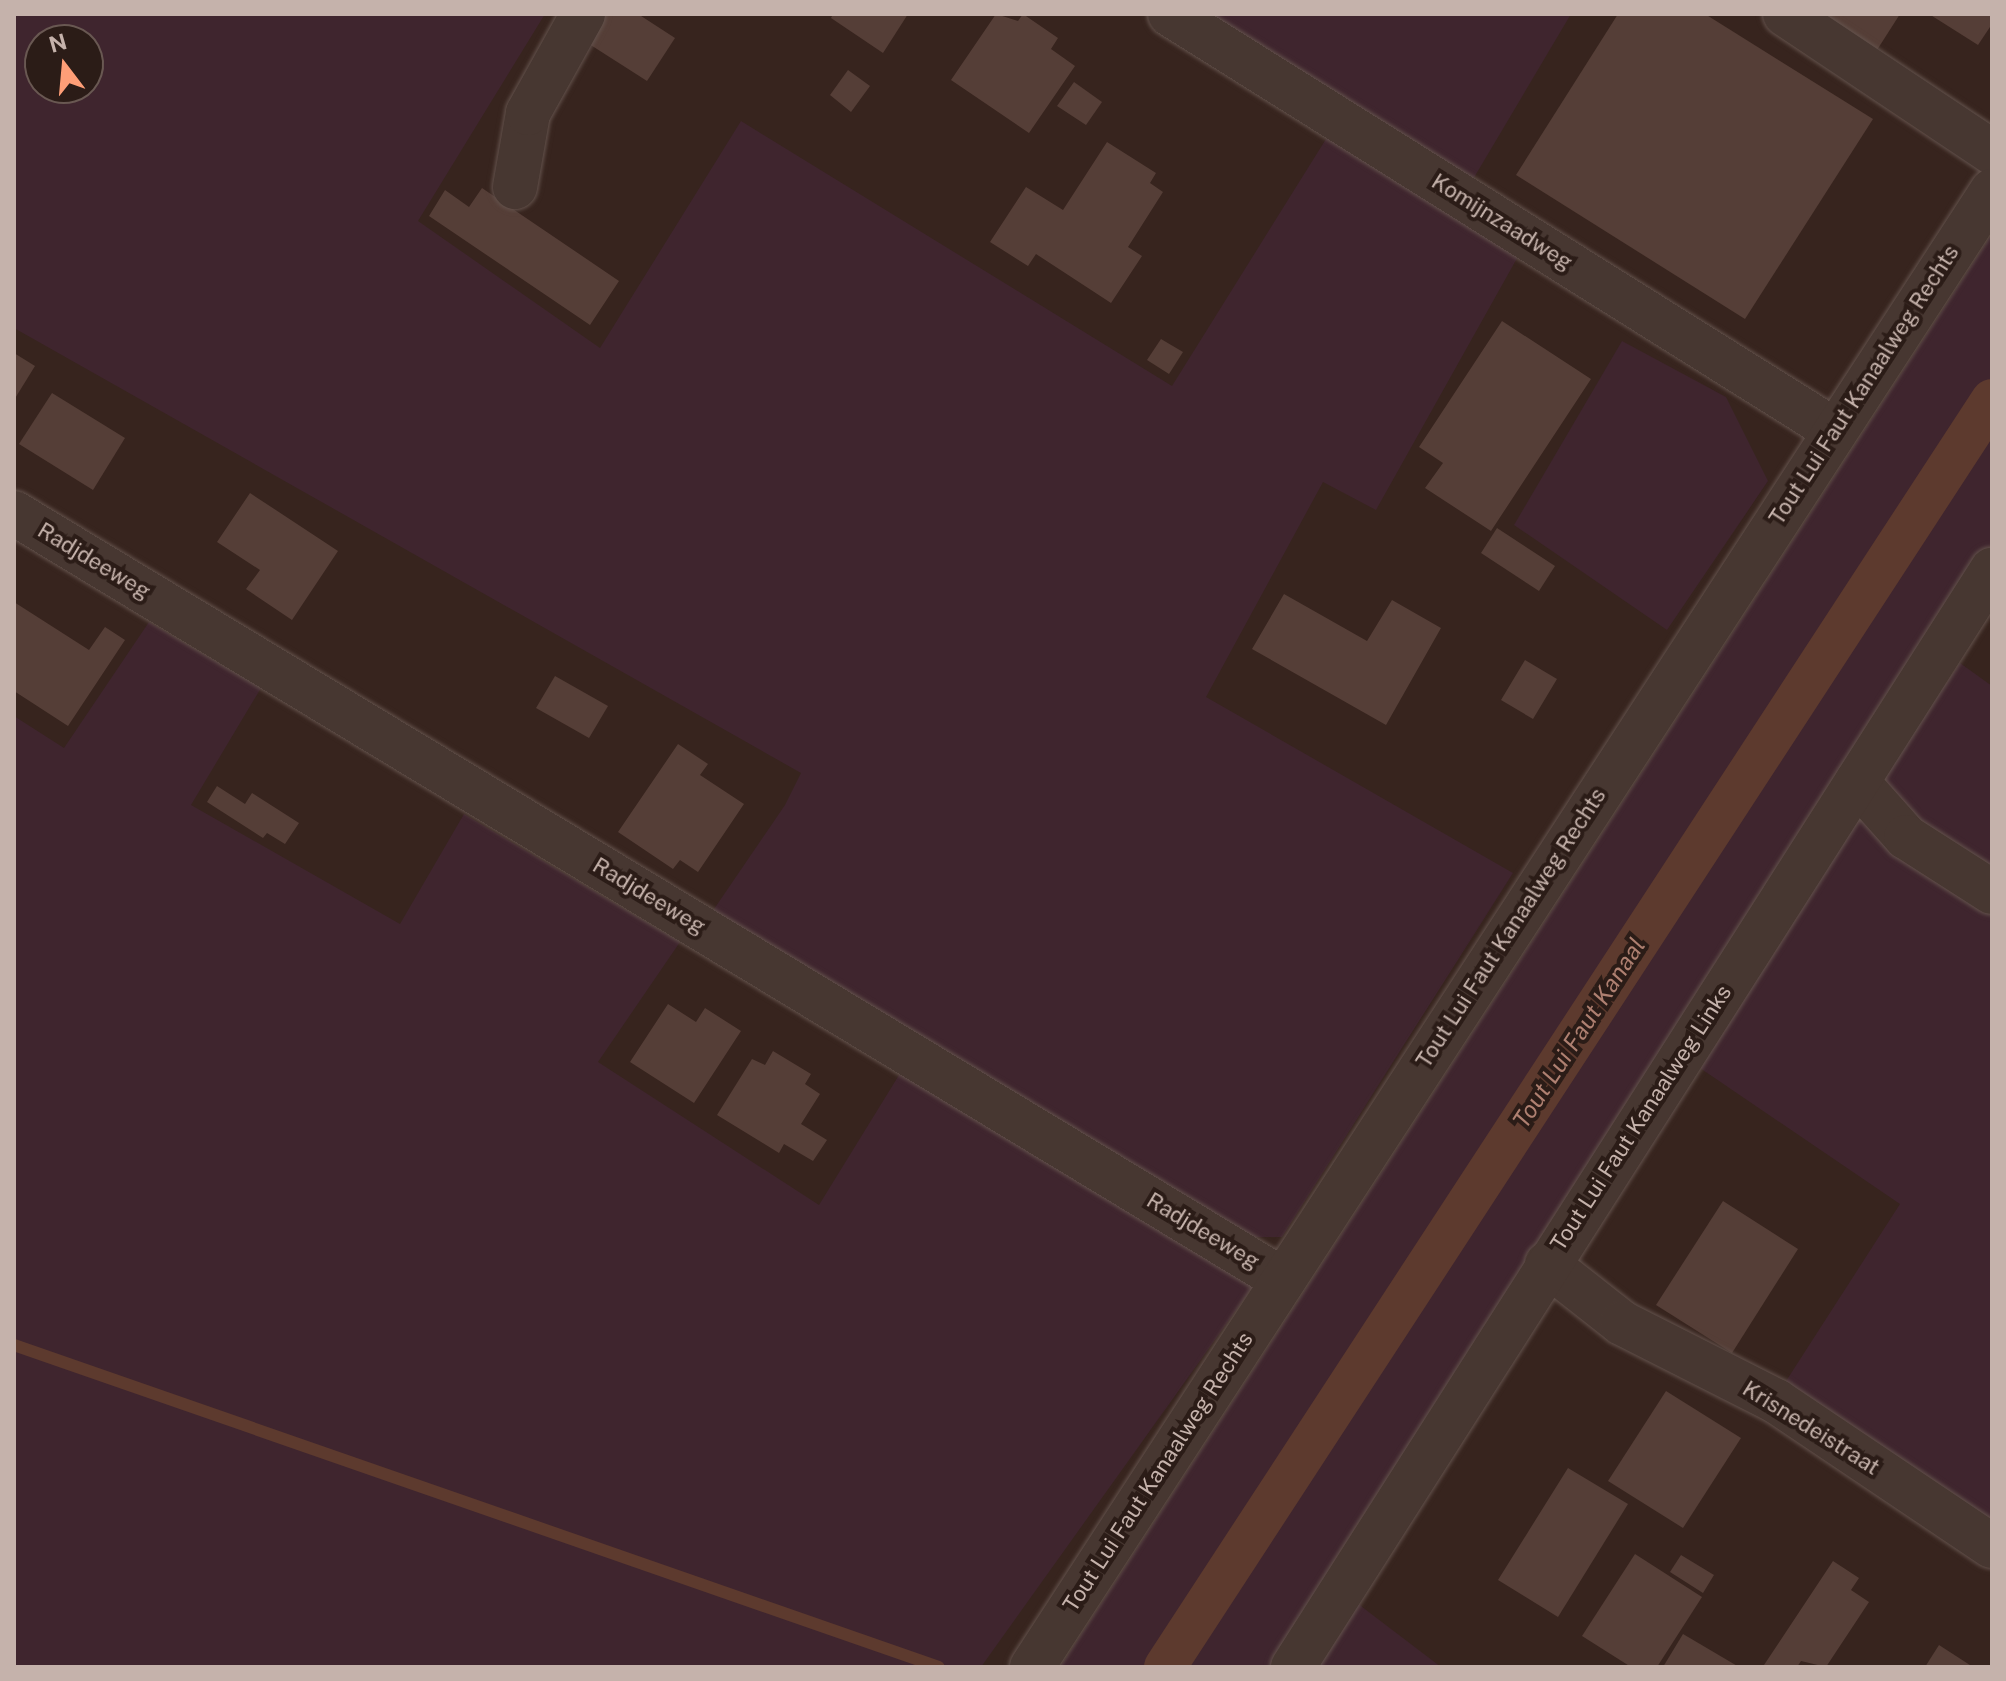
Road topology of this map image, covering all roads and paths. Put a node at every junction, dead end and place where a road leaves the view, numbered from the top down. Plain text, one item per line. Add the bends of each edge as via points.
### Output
1 (583, 14) edge
2 (1170, 14) edge
3 (1785, 14) edge
4 (1992, 152) edge
5 (515, 187) dead end
6 (1992, 191) edge
7 (1834, 430) junction
8 (14, 513) edge
9 (1992, 570) edge
10 (1857, 782) junction
11 (1992, 892) edge
12 (1547, 1264) junction
13 (1283, 1280) junction
14 (1992, 1546) edge
15 (1032, 1667) edge
16 (1293, 1667) edge

1 - 5 street via 528,113
2 - 7 street, Komijnzaadweg
3 - 4 street
6 - 7 street, Tout Lui Faut Kanaalweg Rechts
7 - 13 street, Tout Lui Faut Kanaalweg Rechts
8 - 13 street, Radjdeeweg
9 - 10 street, Tout Lui Faut Kanaalweg Links
10 - 11 street via 1906,837
10 - 12 street, Tout Lui Faut Kanaalweg Links
12 - 14 street, Krisnedeistraat via 1622,1323 1776,1401
12 - 16 street, Tout Lui Faut Kanaalweg Links
13 - 15 street, Tout Lui Faut Kanaalweg Rechts

